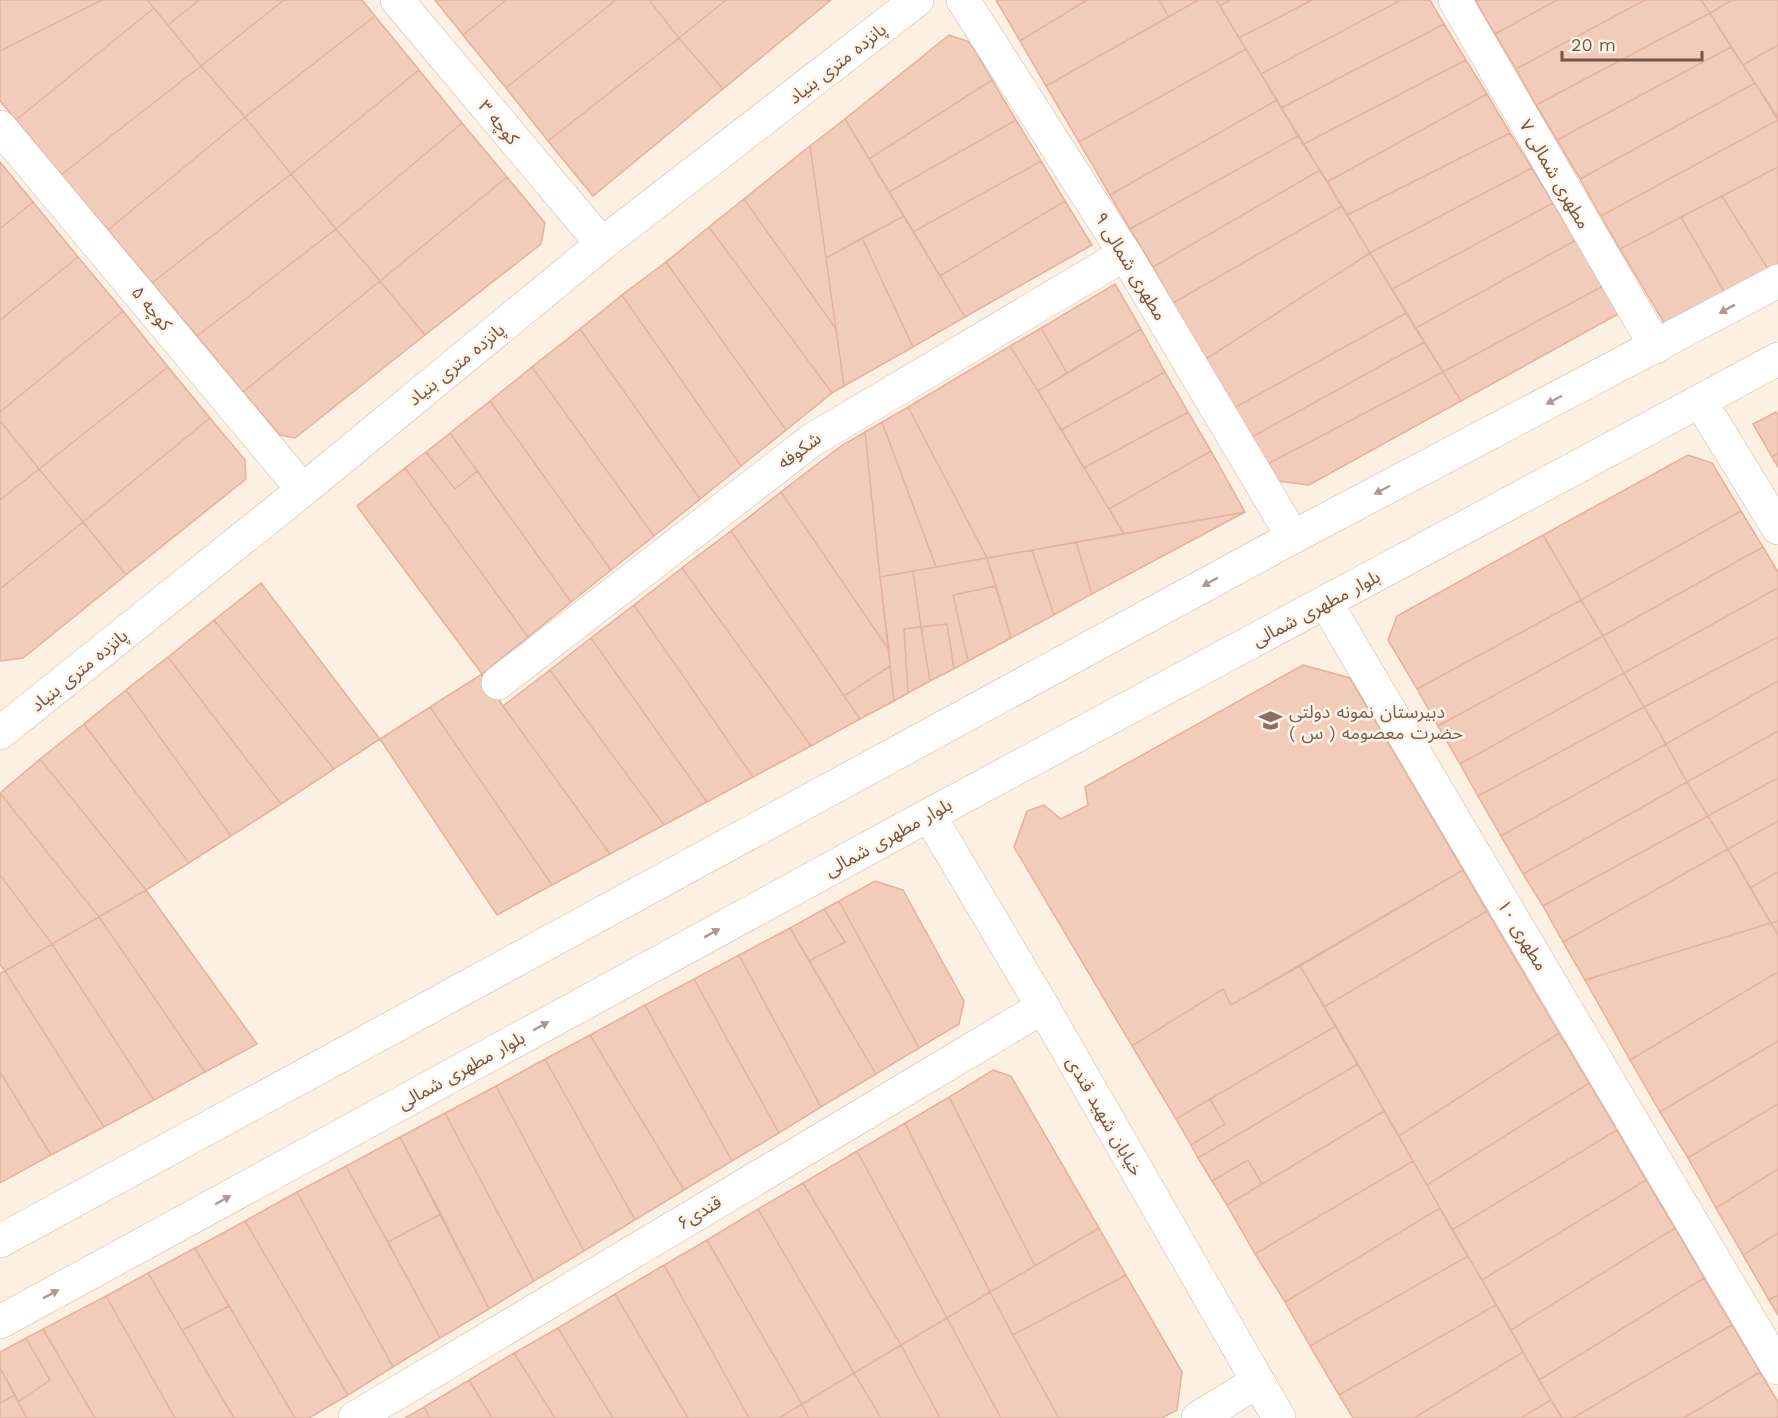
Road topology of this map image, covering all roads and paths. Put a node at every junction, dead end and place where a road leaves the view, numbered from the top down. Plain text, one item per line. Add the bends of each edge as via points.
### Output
1 (397, 0) edge
2 (963, 0) edge
3 (1455, 0) edge
4 (906, 3) edge
5 (0, 126) edge
6 (602, 244) junction
7 (1125, 254) junction
8 (1778, 280) edge
9 (1656, 347) junction
10 (1778, 359) edge
11 (1701, 401) junction
12 (303, 490) junction
13 (1778, 528) edge
14 (1293, 537) junction
15 (1326, 603) junction
16 (498, 683) dead end
17 (2, 728) edge
18 (929, 815) junction
19 (1043, 1007) junction
20 (0, 1241) edge
21 (0, 1322) edge
22 (1778, 1368) edge
23 (1257, 1382) junction
24 (355, 1418) edge
25 (1198, 1418) edge
26 (1279, 1418) edge

1 - 6 street, کوچه ۳
2 - 7 street, مطهری شمالی ۹
3 - 9 street, مطهری شمالی ۷
4 - 6 street, پانزده متری بنیاد
5 - 12 street, کوچه ۵
6 - 12 street, پانزده متری بنیاد
7 - 14 street, مطهری شمالی ۹
7 - 16 street, شکوفه via 812,440
8 -> 9 street
9 -> 14 street
10 - 11 street, بلوار مطهری شمالی
11 - 13 street
11 - 15 street, بلوار مطهری شمالی
12 - 17 street, پانزده متری بنیاد
14 -> 20 street
15 - 18 street, بلوار مطهری شمالی
15 - 22 street, مطهری ۱۰
18 - 19 street, خیابان شهید قندی
21 -> 18 street, بلوار مطهری شمالی
19 - 23 street, خیابان شهید قندی
19 - 24 street, قندی۶
23 - 25 street
23 - 26 street, خیابان شهید قندی

